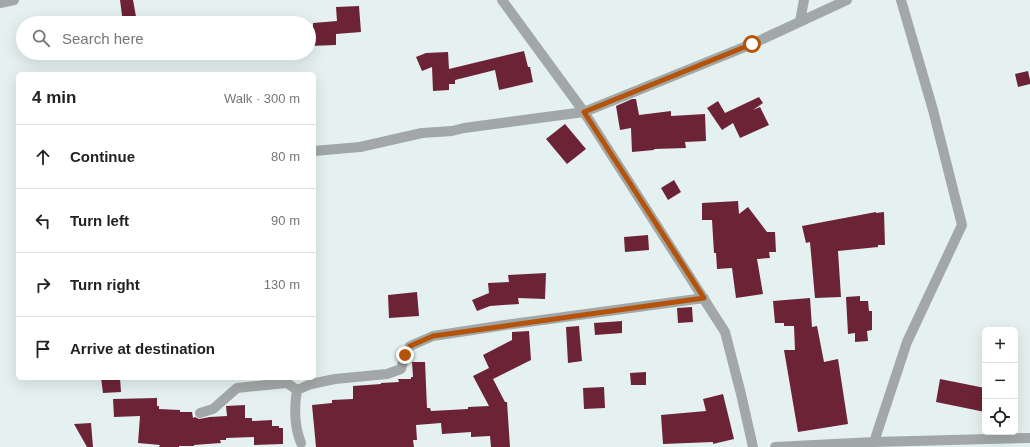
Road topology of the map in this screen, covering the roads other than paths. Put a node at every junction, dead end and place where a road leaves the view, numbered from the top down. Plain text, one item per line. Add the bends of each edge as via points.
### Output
1 (14, 0) edge
2 (502, 0) edge
3 (804, 0) edge
4 (847, 0) edge
5 (901, 0) edge
6 (0, 3) edge
7 (800, 21) junction
8 (584, 112) junction
9 (316, 151) edge
10 (704, 298) junction
11 (297, 390) junction
12 (200, 413) dead end
13 (1030, 438) edge
14 (874, 442) junction
15 (301, 443) dead end
16 (753, 447) edge
17 (775, 447) edge

1 - 6 street
2 - 8 street
3 - 7 street
4 - 7 street
5 - 14 street via 933,110 962,225 907,342
7 - 8 street via 752,44
8 - 9 street via 422,133 360,146
8 - 10 street
10 - 11 street via 433,336 410,346 401,369 387,374 335,379
10 - 16 street via 725,332
11 - 12 street via 287,383 237,388 213,409
11 - 15 street via 296,432
13 - 14 street
14 - 17 street

